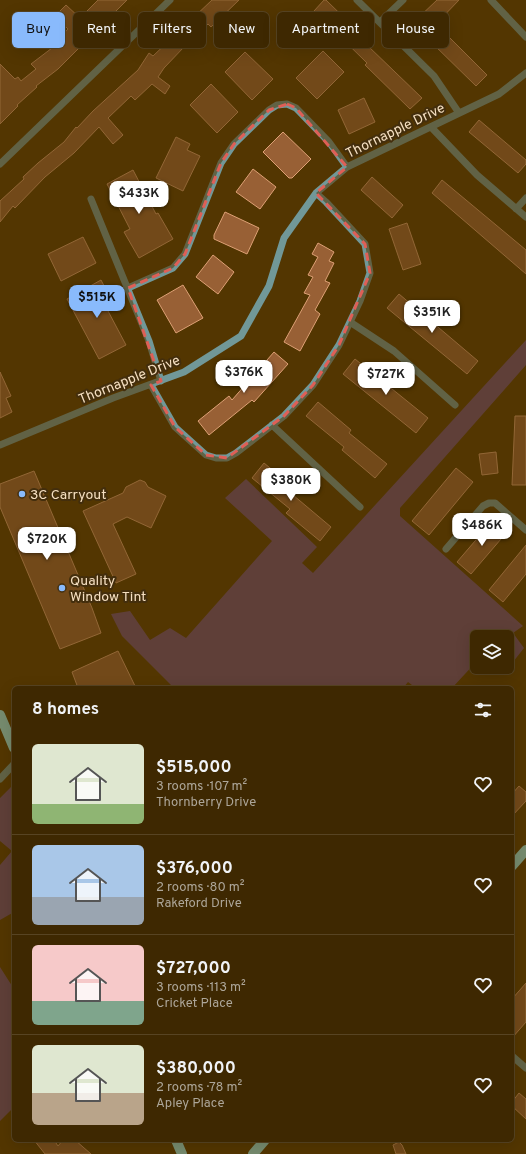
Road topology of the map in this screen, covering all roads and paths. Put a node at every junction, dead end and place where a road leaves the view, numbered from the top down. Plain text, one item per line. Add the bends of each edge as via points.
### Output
1 (170, 0) edge
2 (357, 0) edge
3 (403, 0) edge
4 (490, 0) edge
5 (380, 22) junction
6 (526, 37) edge
7 (526, 73) edge
8 (459, 113) junction
9 (431, 127) junction
10 (0, 164) edge
11 (347, 167) junction
12 (316, 194) junction
13 (526, 198) edge
14 (91, 199) dead end
15 (516, 209) junction
16 (526, 217) edge
17 (128, 288) junction
18 (350, 322) junction
19 (161, 381) junction
20 (151, 385) junction
21 (454, 405) dead end
22 (272, 425) junction
23 (0, 445) edge
24 (360, 507) dead end
25 (525, 527) edge
26 (446, 549) dead end
27 (0, 715) edge
28 (12, 743) edge
29 (12, 766) edge
30 (0, 779) edge
31 (526, 850) edge
32 (514, 864) edge
33 (514, 1058) edge
34 (526, 1068) edge
35 (177, 1142) edge
36 (263, 1142) edge
37 (182, 1154) edge
38 (253, 1154) edge

1 - 10 street
2 - 5 street
3 - 5 street
4 - 6 street
5 - 8 street via 434,76
7 - 8 street, Thornapple Drive via 498,94
8 - 9 street, Thornapple Drive
9 - 11 street, Thornapple Drive
9 - 15 street via 477,175
11 - 12 street, Thornapple Drive
11 - 17 street via 329,142 296,108 287,104 277,105 234,144 222,163 185,254 173,268
12 - 18 street via 364,244 370,273
12 - 19 street, Thornapple Drive via 284,238 269,286 241,336 184,372
13 - 15 street
14 - 17 street
15 - 16 street
17 - 19 street via 149,340
18 - 21 street via 394,351
18 - 22 street via 339,345 313,385
19 - 20 street, Thornapple Drive
20 - 22 street via 175,427 206,455 227,458
20 - 23 street, Thornapple Drive
22 - 24 street
25 - 26 street via 495,503 489,503 483,506
27 - 28 main road
29 - 30 street
31 - 32 main road
33 - 34 street
35 - 37 main road
36 - 38 main road

